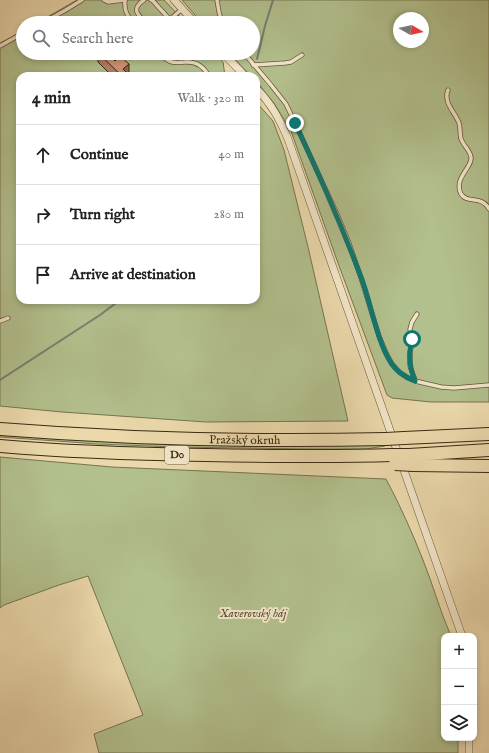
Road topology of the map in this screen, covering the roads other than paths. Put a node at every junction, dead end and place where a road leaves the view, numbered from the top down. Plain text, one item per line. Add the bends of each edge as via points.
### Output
1 (82, 0) edge
2 (104, 0) edge
3 (125, 0) edge
4 (144, 0) edge
5 (151, 0) edge
6 (174, 0) edge
7 (217, 0) edge
8 (182, 9) junction
9 (55, 16) edge
10 (128, 16) edge
11 (139, 16) edge
12 (166, 16) edge
13 (176, 16) edge
14 (189, 16) edge
15 (220, 16) edge
16 (16, 37) edge
17 (0, 46) edge
18 (302, 55) dead end
19 (168, 60) edge
20 (230, 60) edge
21 (249, 60) edge
22 (253, 65) junction
23 (206, 72) edge
24 (241, 72) edge
25 (259, 72) edge
26 (260, 73) edge
27 (448, 90) dead end
28 (260, 92) edge
29 (489, 209) edge
30 (417, 314) dead end
31 (8, 318) dead end
32 (0, 320) edge
33 (415, 381) junction
34 (489, 385) edge
35 (0, 429) edge
36 (489, 434) edge
37 (0, 446) edge
38 (489, 450) edge
39 (411, 460) junction
40 (489, 465) edge
41 (461, 633) edge
42 (469, 741) edge
43 (469, 753) edge

1 - 9 lane
2 - 3 lane
3 - 10 lane
4 - 11 lane via 138,5
5 - 12 lane
6 - 8 street
7 - 15 lane
8 - 13 lane
8 - 14 street
16 - 17 lane
18 - 22 lane via 285,64
19 - 23 lane via 175,63 196,63
20 - 24 street
21 - 22 lane
22 - 25 lane
26 - 33 lane via 286,104 336,212 386,354 399,372
27 - 29 lane via 448,104 458,123 462,141 472,158 461,178 461,194 467,199 482,202
28 - 41 street via 281,120
30 - 33 lane via 410,329 410,366
31 - 32 lane
33 - 34 lane via 454,388
35 - 36 highway, Pražský okruh / D0, bridge via 213,440 302,441
37 - 39 highway, Pražský okruh / D0, bridge via 148,454
38 - 39 highway, Pražský okruh / D0
39 - 40 highway
42 - 43 street

